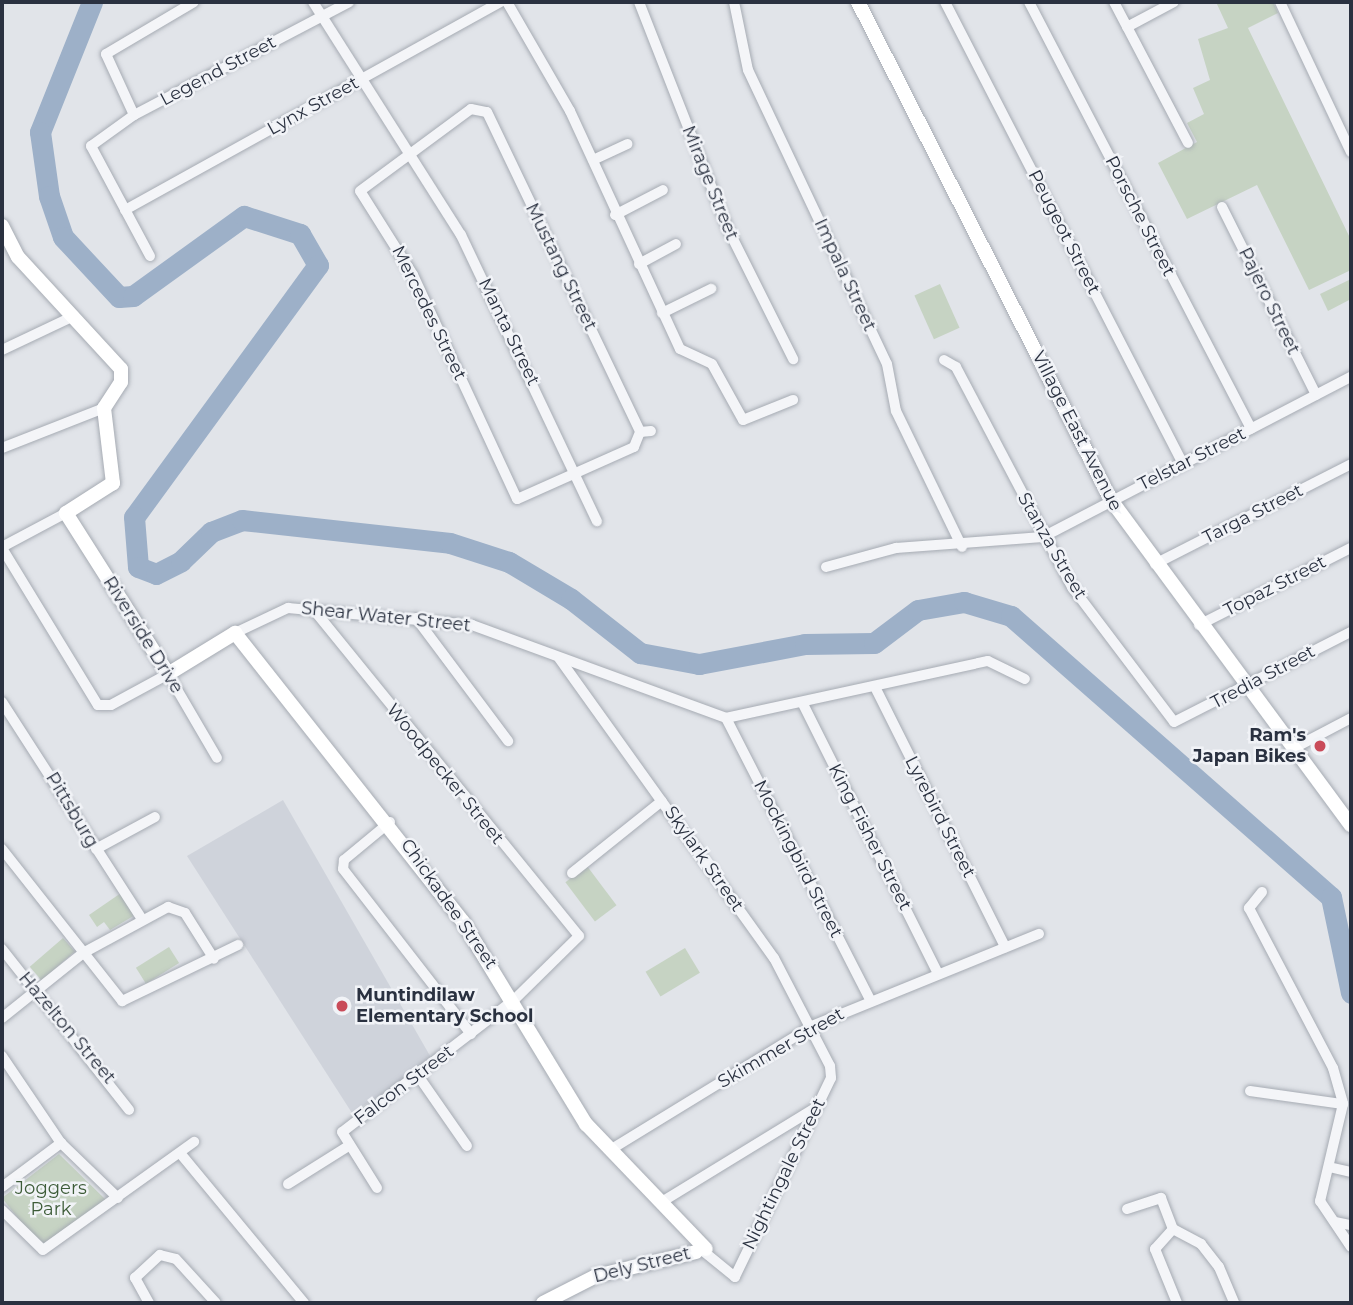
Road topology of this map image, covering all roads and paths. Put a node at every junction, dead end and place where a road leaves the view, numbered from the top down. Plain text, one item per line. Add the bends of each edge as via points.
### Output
1 (194, 2) edge
2 (313, 2) edge
3 (348, 2) edge
4 (501, 2) edge
5 (507, 2) edge
6 (639, 2) edge
7 (734, 2) edge
8 (858, 2) edge
9 (945, 2) edge
10 (1029, 2) edge
11 (1114, 2) edge
12 (1174, 2) edge
13 (1280, 2) edge
14 (322, 17) junction
15 (1127, 27) junction
16 (360, 81) junction
17 (134, 115) junction
18 (1188, 143) dead end
19 (628, 144) dead end
20 (408, 150) junction
21 (1351, 152) edge
22 (593, 160) junction
23 (663, 190) dead end
24 (1222, 207) dead end
25 (125, 210) junction
26 (615, 215) junction
27 (2, 226) edge
28 (676, 244) dead end
29 (7, 250) edge
30 (150, 256) dead end
31 (639, 264) junction
32 (710, 289) dead end
33 (662, 313) junction
34 (74, 316) junction
35 (2, 350) edge
36 (793, 359) dead end
37 (944, 360) dead end
38 (1351, 377) edge
39 (1316, 395) junction
40 (793, 400) dead end
41 (104, 408) junction
42 (1251, 429) junction
43 (2, 448) edge
44 (1183, 464) junction
45 (1351, 464) edge
46 (575, 472) junction
47 (517, 499) joint
48 (1111, 500) junction
49 (66, 513) junction
50 (597, 521) dead end
51 (1043, 537) junction
52 (2, 547) edge
53 (962, 547) junction
54 (1351, 548) edge
55 (1154, 564) junction
56 (826, 567) dead end
57 (314, 610) junction
58 (416, 618) junction
59 (1199, 625) junction
60 (235, 632) junction
61 (1351, 632) edge
62 (559, 657) junction
63 (168, 674) junction
64 (1025, 679) dead end
65 (1247, 683) junction
66 (875, 687) junction
67 (2, 702) edge
68 (802, 702) junction
69 (1351, 718) edge
70 (726, 719) junction
71 (1176, 723) joint
72 (508, 741) dead end
73 (1296, 747) junction
74 (217, 758) dead end
75 (662, 801) junction
76 (155, 817) dead end
77 (391, 822) junction
78 (1351, 824) edge
79 (2, 849) edge
80 (96, 849) junction
81 (572, 873) dead end
82 (1262, 892) dead end
83 (141, 919) junction
84 (1039, 934) dead end
85 (579, 936) joint
86 (238, 945) dead end
87 (1005, 947) junction
88 (2, 948) edge
89 (83, 953) junction
90 (214, 959) junction
91 (937, 972) junction
92 (35, 991) junction
93 (515, 999) junction
94 (870, 1000) junction
95 (2, 1018) edge
96 (812, 1026) junction
97 (471, 1034) junction
98 (2, 1056) edge
99 (832, 1072) joint
100 (419, 1077) junction
101 (1250, 1091) dead end
102 (1343, 1104) junction
103 (816, 1108) junction
104 (129, 1110) dead end
105 (1346, 1117) edge
106 (194, 1142) dead end
107 (61, 1143) junction
108 (467, 1146) dead end
109 (347, 1147) junction
110 (610, 1150) junction
111 (180, 1153) junction
112 (1329, 1167) junction
113 (1351, 1172) edge
114 (288, 1184) dead end
115 (2, 1187) edge
116 (377, 1188) dead end
117 (118, 1198) junction
118 (660, 1203) junction
119 (1127, 1209) dead end
120 (2, 1210) edge
121 (1335, 1222) junction
122 (1351, 1225) edge
123 (1173, 1229) junction
124 (1351, 1247) edge
125 (701, 1250) junction
126 (735, 1277) joint
127 (149, 1303) edge
128 (216, 1303) edge
129 (304, 1303) edge
130 (542, 1303) edge
131 (1177, 1303) edge
132 (1234, 1303) edge

1 - 17 street via 106,54
2 - 14 street, Manta Street
3 - 14 street, Legend Street
4 - 16 street, Lynx Street
5 - 22 street
6 - 36 street, Mirage Street via 727,227
7 - 53 street, Impala Street via 748,70 887,364 896,411
8 - 48 street, Village East Avenue
9 - 44 street, Peugeot Street
10 - 42 street, Porsche Street
11 - 15 street
12 - 15 street
13 - 21 street
14 - 16 street, Manta Street
14 - 17 street, Legend Street
15 - 18 street
16 - 20 street, Manta Street
16 - 25 street, Lynx Street
17 - 25 street, Legend Street via 91,146
19 - 22 street
20 - 46 street, Manta Street via 467,247
20 - 46 street, Mustang Street via 471,109 487,112 645,431 634,447
20 - 47 street, Mercedes Street via 360,191 413,275
22 - 26 street
23 - 26 street
24 - 39 street, Pajero Street
25 - 30 street
26 - 31 street
27 - 29 street
28 - 31 street
29 - 34 street
31 - 33 street
32 - 33 street
33 - 40 street via 680,349 719,372 743,419
34 - 35 street
34 - 41 street via 121,369 121,382
37 - 51 street, Stanza Street via 956,367
38 - 39 street, Telstar Street
39 - 42 street, Telstar Street
41 - 43 street
41 - 49 street via 113,483
42 - 44 street, Telstar Street
44 - 48 street, Telstar Street
45 - 55 street, Targa Street
46 - 47 street, Mustang Street
46 - 50 street, Manta Street
48 - 51 street, Telstar Street
48 - 55 street, Village East Avenue
49 - 52 street
49 - 63 street, Riverside Drive
51 - 53 street, Telstar Street
51 - 71 street, Stanza Street via 1072,587
52 - 63 street, Shear Water Street via 98,705 111,705
53 - 56 street, Telstar Street via 896,548
54 - 59 street, Topaz Street
55 - 59 street, Village East Avenue
57 - 58 street, Shear Water Street
57 - 60 street, Shear Water Street via 288,608
57 - 85 street, Woodpecker Street
58 - 62 street, Shear Water Street via 495,631
58 - 72 street
59 - 65 street, Village East Avenue
60 - 63 street, Shear Water Street
60 - 77 street, Chickadee Street
61 - 65 street, Tredia Street
62 - 70 street, Shear Water Street
62 - 75 street, Skylark Street
63 - 74 street, Riverside Drive
64 - 66 street via 988,661
65 - 71 street, Tredia Street
65 - 73 street, Village East Avenue
66 - 68 street
66 - 87 street, Lyrebird Street
67 - 80 street, Pittsburg
68 - 70 street
68 - 91 street, King Fisher Street
69 - 73 street
70 - 94 street, Mockingbird Street
73 - 78 street, Village East Avenue
75 - 81 street
75 - 96 street, Skylark Street via 774,958
76 - 80 street
77 - 93 street, Chickadee Street
77 - 97 street via 344,860 343,869
79 - 89 street
80 - 83 street, Pittsburg
82 - 102 street via 1249,908 1332,1068
83 - 89 street
83 - 90 street via 180,908
84 - 87 street, Skimmer Street
85 - 93 street, Falcon Street
86 - 90 street
87 - 91 street, Skimmer Street
88 - 92 street, Hazelton Street
89 - 90 street via 127,1002
89 - 92 street
91 - 94 street, Skimmer Street
92 - 95 street
92 - 104 street, Hazelton Street
93 - 97 street, Falcon Street
93 - 110 street, Chickadee Street via 575,1108
94 - 96 street, Skimmer Street
96 - 99 street, Skylark Street
96 - 110 street, Skimmer Street
97 - 100 street, Falcon Street
98 - 107 street
99 - 103 street, Nightingale Street
100 - 108 street
100 - 109 street, Falcon Street via 344,1129
101 - 102 street
102 - 105 street
103 - 118 street
103 - 126 street, Nightingale Street
105 - 112 street
106 - 111 street
107 - 115 street
107 - 117 street
109 - 114 street
109 - 116 street, Falcon Street
110 - 118 street, Chickadee Street
111 - 117 street
111 - 129 street
112 - 113 street
112 - 121 street via 1320,1201
117 - 120 street via 43,1250
118 - 125 street, Chickadee Street
119 - 123 street via 1161,1198
121 - 122 street
121 - 124 street
123 - 131 street via 1155,1250
123 - 132 street via 1201,1244
125 - 126 street, Chickadee Street
125 - 130 street, Dely Street via 596,1276
127 - 128 street via 135,1278 160,1255 176,1259

